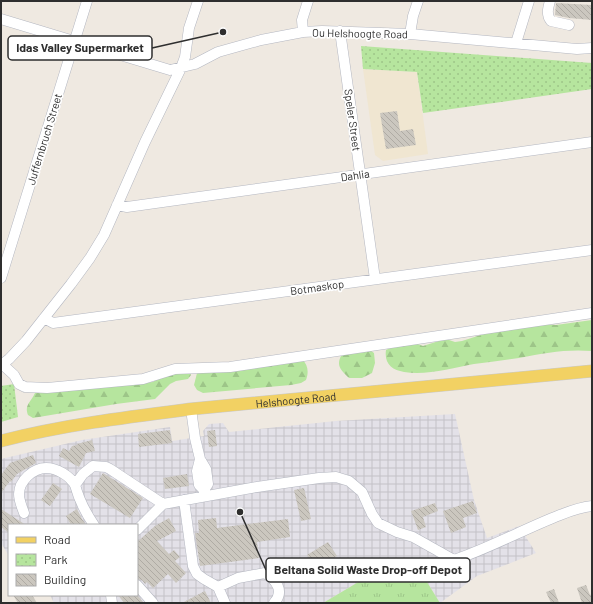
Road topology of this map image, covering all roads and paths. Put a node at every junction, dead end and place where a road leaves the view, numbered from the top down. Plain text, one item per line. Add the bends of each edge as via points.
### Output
1 (87, 1) edge
2 (198, 1) edge
3 (308, 1) edge
4 (418, 1) edge
5 (529, 1) edge
6 (550, 1) edge
7 (1, 19) edge
8 (569, 25) dead end
9 (340, 31) junction
10 (303, 32) junction
11 (410, 34) junction
12 (74, 41) junction
13 (516, 43) junction
14 (592, 48) edge
15 (181, 68) junction
16 (592, 142) edge
17 (361, 174) junction
18 (117, 205) junction
19 (592, 250) edge
20 (1, 278) edge
21 (375, 280) junction
22 (592, 313) edge
23 (44, 318) junction
24 (2, 365) edge
25 (592, 371) edge
26 (191, 409) junction
27 (1, 441) edge
28 (75, 485) junction
29 (204, 493) junction
30 (184, 500) junction
31 (163, 504) junction
32 (592, 506) edge
33 (24, 512) dead end
34 (93, 524) edge
35 (138, 529) edge
36 (138, 586) edge
37 (218, 587) junction
38 (153, 603) edge
39 (225, 603) edge
40 (274, 603) edge

1 - 12 street, Juffernbruch Street
2 - 15 street via 189,28
3 - 10 street via 302,20
4 - 11 street
5 - 13 street
6 - 8 street via 547,14 550,21
7 - 12 street
9 - 10 street, Ou Helshoogte Road
9 - 11 street, Ou Helshoogte Road
9 - 17 street, Speler Street
10 - 15 street, Ou Helshoogte Road via 218,52
11 - 13 street, Ou Helshoogte Road
12 - 15 street via 170,70
12 - 20 street, Juffernbruch Street
13 - 14 street, Ou Helshoogte Road
15 - 18 street
16 - 17 street, Dahlia
17 - 18 street, Dahlia via 127,206
17 - 21 street, Speler Street
18 - 23 street via 90,258
19 - 21 street, Botmaskop
21 - 23 street, Botmaskop via 53,323
22 - 24 street via 230,367 175,369 142,379 47,388 25,387 19,384 14,375
23 - 24 street
25 - 26 main road, Helshoogte Road
26 - 27 main road, Helshoogte Road via 127,417
26 - 29 street via 200,459 197,471 199,485
28 - 31 street via 87,469 93,466 106,467
28 - 33 street via 68,476 53,469 40,469 28,474 19,493
28 - 34 street via 79,499
29 - 30 street
29 - 32 street via 336,477 349,482 362,492 378,523 414,538 454,560 474,554 552,518
30 - 31 street
30 - 37 street via 192,566 197,574
31 - 35 street
36 - 38 street
37 - 39 street
37 - 40 street via 238,578 265,573 273,578 279,588 278,598

